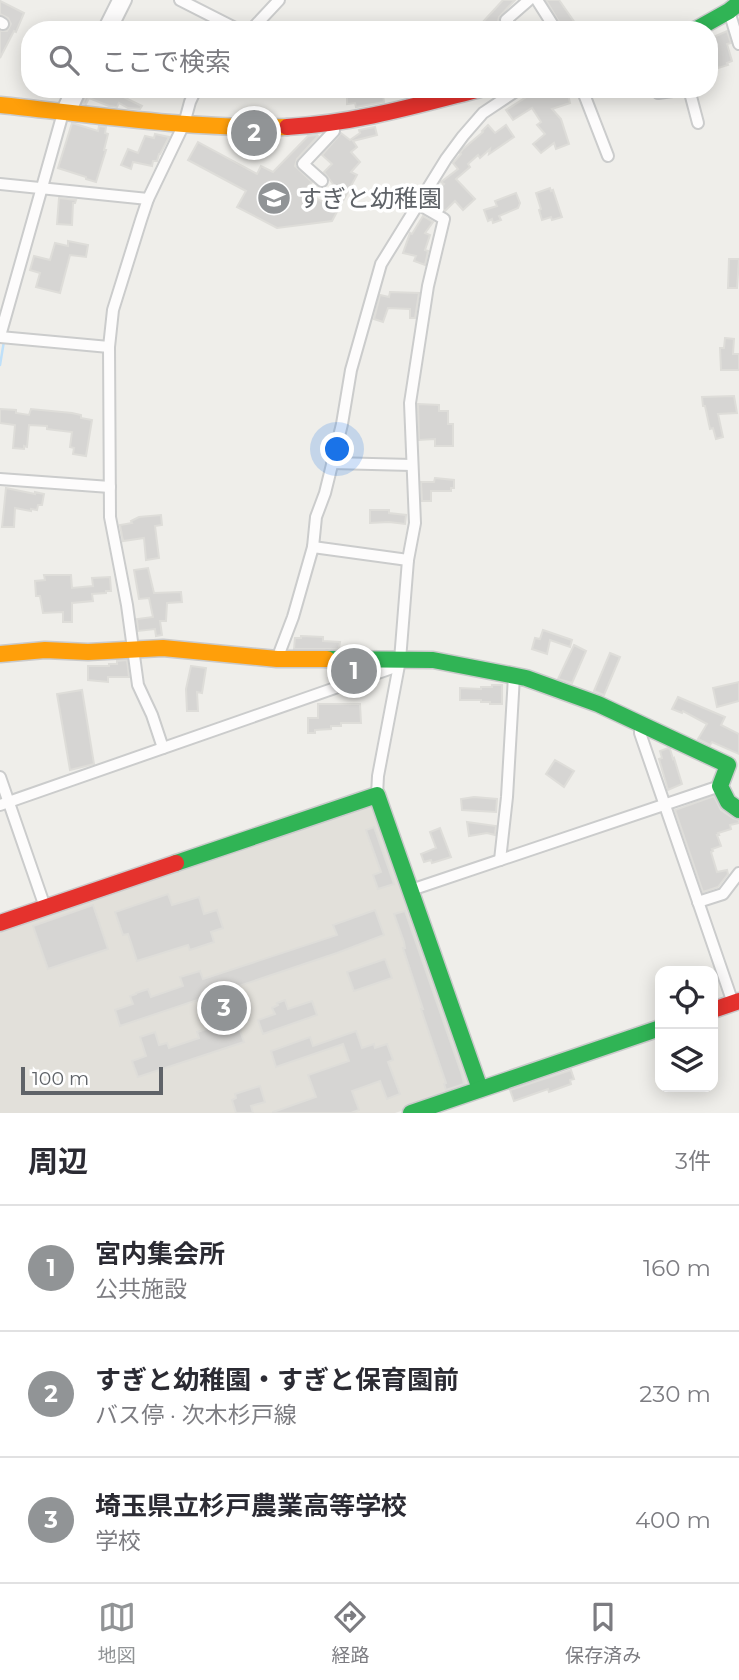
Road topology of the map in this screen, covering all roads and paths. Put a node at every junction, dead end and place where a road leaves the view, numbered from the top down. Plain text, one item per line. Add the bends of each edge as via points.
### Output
1 (118, 0) edge
2 (126, 0) edge
3 (180, 0) edge
4 (279, 0) edge
5 (529, 0) edge
6 (537, 0) edge
7 (734, 7) edge
8 (108, 21) edge
9 (116, 21) edge
10 (221, 21) edge
11 (259, 21) edge
12 (507, 21) edge
13 (550, 21) edge
14 (710, 21) edge
15 (739, 44) edge
16 (70, 98) edge
17 (75, 98) edge
18 (192, 98) edge
19 (445, 98) edge
20 (506, 98) edge
21 (585, 98) edge
22 (691, 98) edge
23 (0, 105) edge
24 (66, 112) junction
25 (334, 123) junction
26 (698, 123) dead end
27 (184, 124) junction
28 (608, 156) dead end
29 (322, 181) dead end
30 (0, 184) edge
31 (42, 188) junction
32 (148, 200) junction
33 (418, 205) junction
34 (0, 336) edge
35 (109, 347) junction
36 (332, 463) junction
37 (412, 465) junction
38 (0, 479) edge
39 (110, 487) junction
40 (313, 547) junction
41 (408, 559) junction
42 (134, 649) junction
43 (0, 654) edge
44 (277, 659) junction
45 (399, 663) junction
46 (514, 676) junction
47 (640, 725) junction
48 (163, 748) junction
49 (733, 761) edge
50 (0, 776) edge
51 (720, 786) junction
52 (377, 795) junction
53 (4, 803) edge
54 (666, 804) junction
55 (739, 810) edge
56 (500, 860) junction
57 (739, 873) edge
58 (411, 890) junction
59 (698, 902) junction
60 (45, 907) junction
61 (0, 923) edge
62 (736, 1002) edge
63 (718, 1008) edge
64 (657, 1029) edge
65 (480, 1089) junction
66 (411, 1113) edge

1 - 8 street
2 - 9 street
3 - 10 street
4 - 11 street
5 - 12 street
6 - 13 street
7 - 14 street
7 - 15 street
16 - 24 street
17 - 24 street
18 - 27 street
19 - 25 street
20 - 33 street via 483,113 463,136
21 - 28 street
22 - 26 street
23 - 24 street
24 - 27 street
24 - 31 street
25 - 27 street via 266,127
25 - 29 street via 334,131 303,164
27 - 32 street
30 - 31 street
31 - 32 street
31 - 34 street
32 - 35 street via 113,310
33 - 36 street via 376,279
33 - 37 street via 444,219 410,402
34 - 35 street
35 - 39 street
36 - 37 street
36 - 40 street via 316,517
37 - 41 street via 415,510
38 - 39 street
39 - 42 street via 110,517
40 - 41 street
40 - 44 street
41 - 45 street
42 - 43 street
42 - 44 street
42 - 48 street via 138,685
44 - 45 street
45 - 46 street via 433,660
45 - 48 street
45 - 52 street
46 - 47 street via 598,704
46 - 56 street
47 - 49 street
47 - 54 street
48 - 53 street
49 - 51 street
50 - 53 street
51 - 54 street
51 - 55 street via 728,802
52 - 58 street
52 - 60 street
53 - 60 street
54 - 56 street
54 - 59 street
56 - 58 street
57 - 59 street via 723,894
58 - 65 street
59 - 62 street
60 - 61 street
62 - 63 street
64 - 65 street
65 - 66 street

